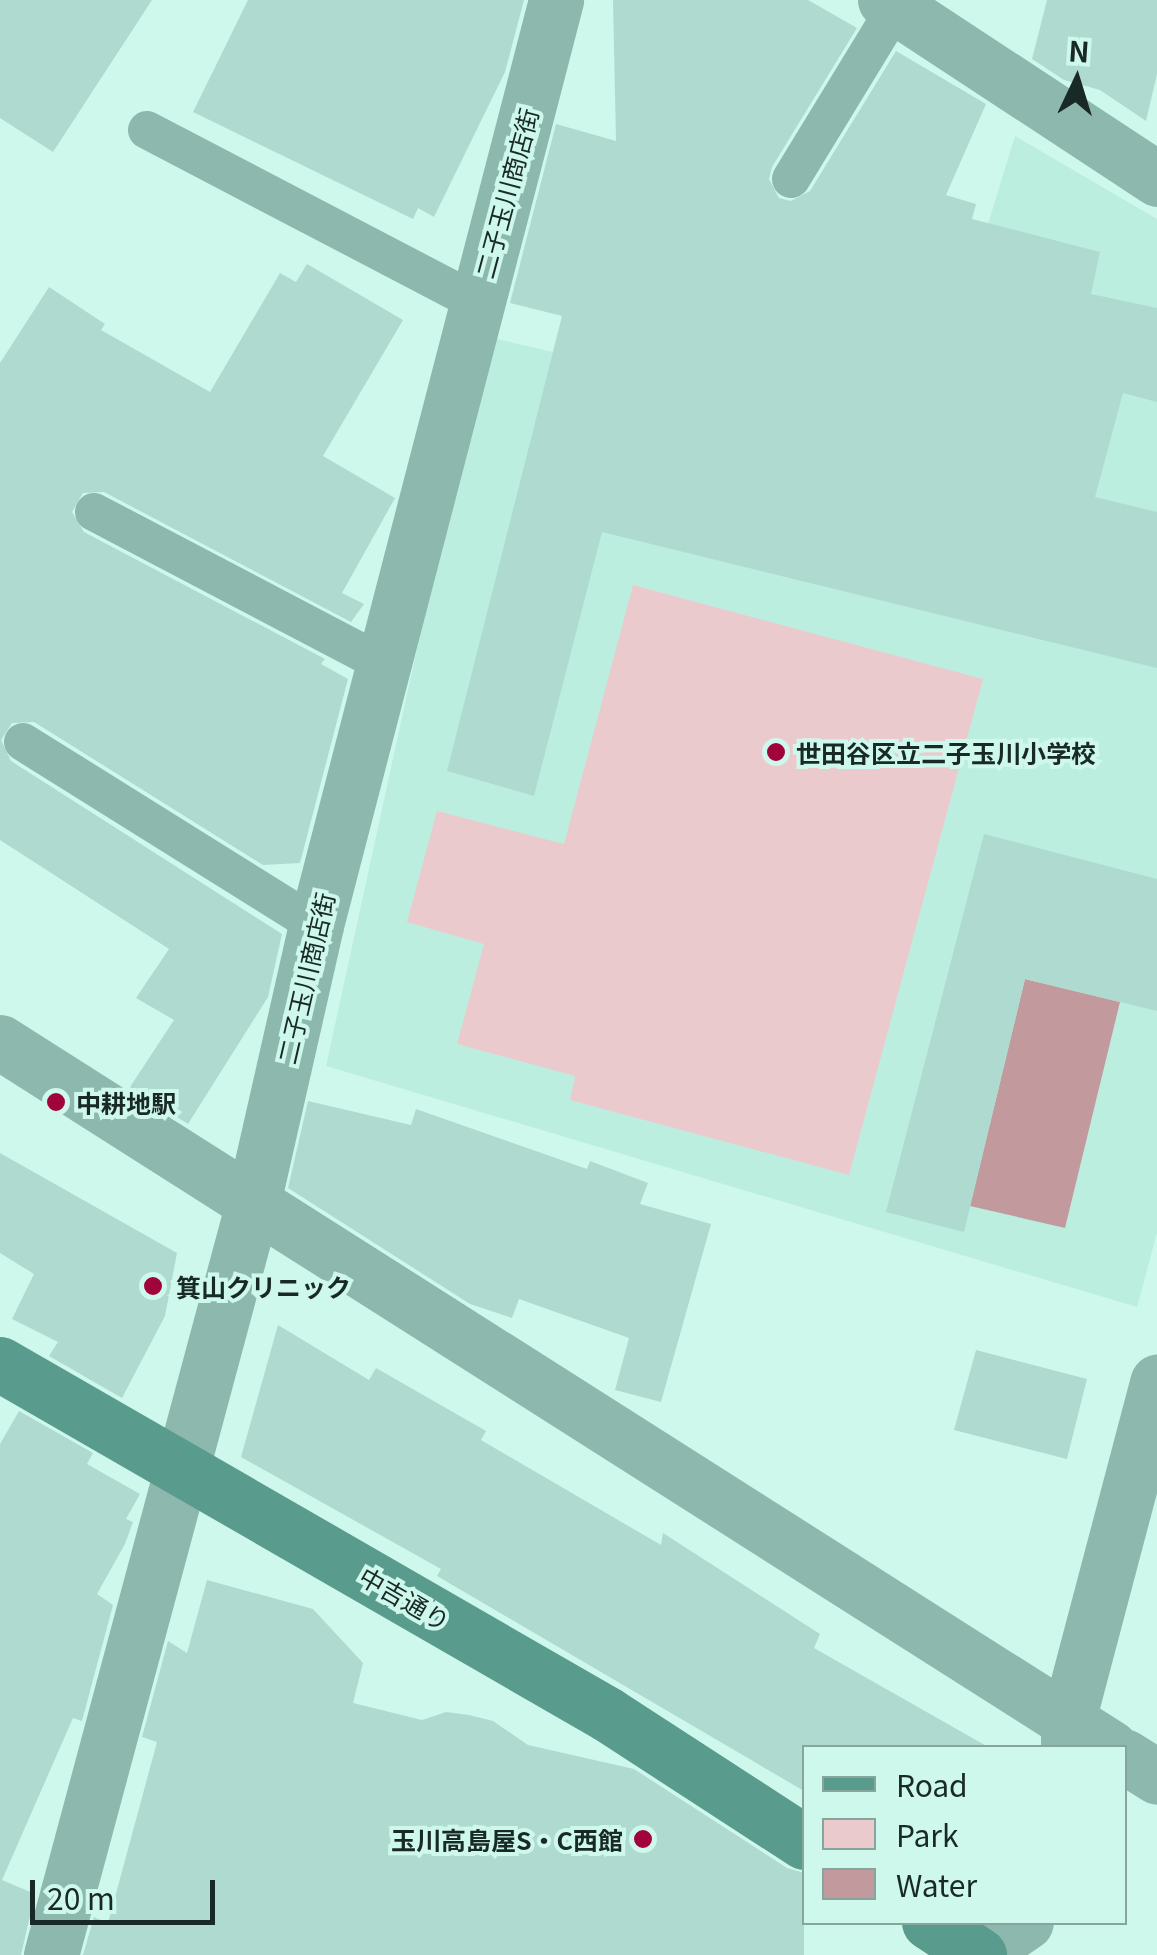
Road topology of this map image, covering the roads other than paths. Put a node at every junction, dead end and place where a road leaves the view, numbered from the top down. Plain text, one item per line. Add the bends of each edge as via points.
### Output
1 (556, 0) edge
2 (890, 4) edge
3 (147, 130) dead end
4 (791, 178) dead end
5 (1157, 178) edge
6 (478, 304) junction
7 (94, 512) dead end
8 (383, 664) junction
9 (23, 742) dead end
10 (316, 926) junction
11 (0, 1042) edge
12 (252, 1207) junction
13 (0, 1364) edge
14 (1157, 1382) edge
15 (183, 1469) junction
16 (1082, 1738) edge
17 (1127, 1758) edge
18 (1157, 1777) edge
19 (802, 1841) edge
20 (933, 1925) edge
21 (1022, 1925) edge
22 (52, 1955) edge
23 (978, 1955) edge

1 - 6 street, 二子玉川商店街
2 - 4 lane
2 - 5 street
3 - 6 lane
6 - 8 street, 二子玉川商店街
7 - 8 lane
8 - 10 street, 二子玉川商店街
9 - 10 lane
10 - 12 street, 二子玉川商店街
11 - 12 street
12 - 15 street, 二子玉川商店街
12 - 16 street
13 - 15 street, 中吉通り
14 - 16 street
15 - 19 street, 中吉通り via 607,1714
15 - 22 street, 二子玉川商店街
17 - 18 street
20 - 23 street
21 - 23 street

